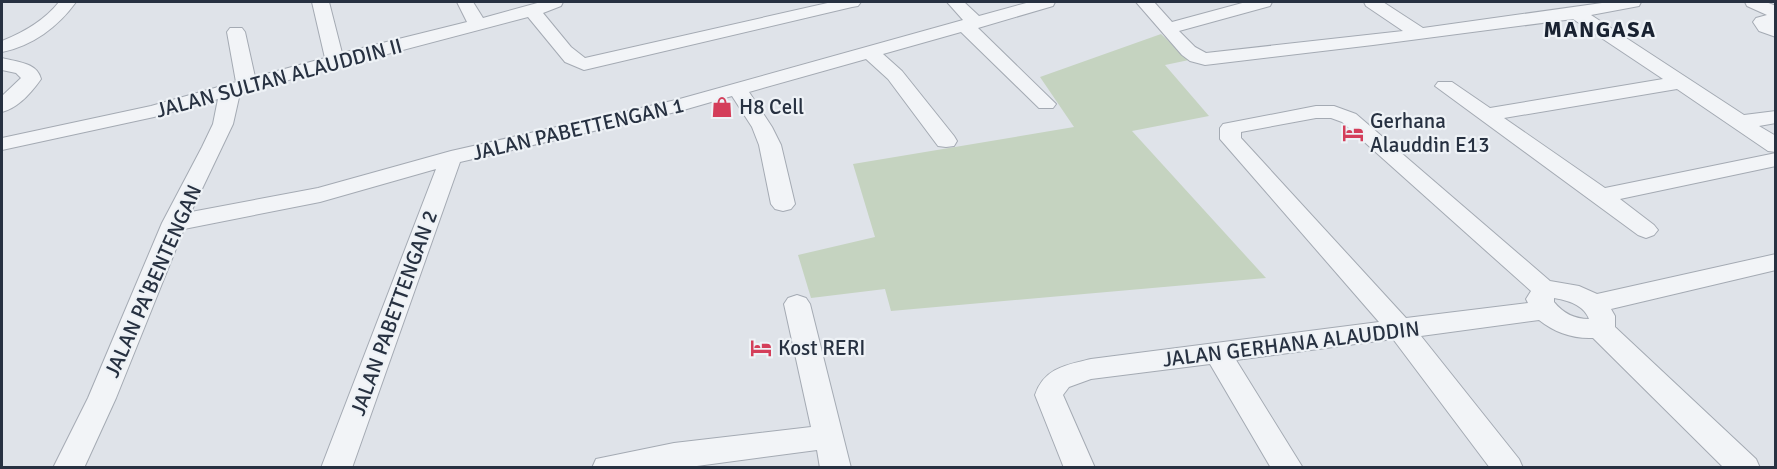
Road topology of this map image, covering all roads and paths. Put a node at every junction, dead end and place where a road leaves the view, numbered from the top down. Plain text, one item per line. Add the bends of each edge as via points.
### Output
1 (67, 2) edge
2 (320, 2) edge
3 (465, 2) edge
4 (555, 2) edge
5 (852, 2) edge
6 (955, 2) edge
7 (1047, 2) edge
8 (1145, 2) edge
9 (1264, 2) edge
10 (1372, 2) edge
11 (1559, 2) edge
12 (1633, 2) edge
13 (1753, 2) edge
14 (532, 11) junction
15 (1576, 12) junction
16 (1776, 13) edge
17 (1776, 18) edge
18 (971, 25) junction
19 (478, 26) junction
20 (1169, 28) junction
21 (236, 32) dead end
22 (1776, 32) edge
23 (1418, 33) junction
24 (2, 47) edge
25 (870, 52) junction
26 (335, 61) junction
27 (2, 64) edge
28 (1682, 82) junction
29 (1445, 86) dead end
30 (238, 89) junction
31 (738, 90) junction
32 (1046, 104) dead end
33 (2, 106) edge
34 (1488, 116) junction
35 (1776, 117) edge
36 (1741, 122) junction
37 (946, 141) dead end
38 (2, 144) edge
39 (1776, 146) edge
40 (451, 158) junction
41 (1776, 159) edge
42 (1601, 196) junction
43 (783, 204) dead end
44 (174, 224) junction
45 (1646, 230) dead end
46 (1770, 270) edge
47 (1545, 300) junction
48 (797, 304) dead end
49 (1596, 316) junction
50 (1401, 330) junction
51 (1218, 354) junction
52 (828, 437) junction
53 (68, 468) edge
54 (336, 468) edge
55 (607, 468) edge
56 (836, 468) edge
57 (1080, 468) edge
58 (1288, 468) edge
59 (1508, 468) edge
60 (1745, 468) edge

1 - 24 street via 40,30
2 - 26 street
3 - 19 street
4 - 14 street, JALAN SULTAN ALAUDDIN II
5 - 14 street via 584,64 568,57
6 - 18 street
7 - 18 street, JALAN PABETTENGAN 1
8 - 20 street
9 - 20 street
10 - 23 street
11 - 15 street
12 - 15 street
13 - 16 street
14 - 19 street, JALAN SULTAN ALAUDDIN II
15 - 23 street
15 - 28 street
17 - 22 street via 1762,22
18 - 25 street, JALAN PABETTENGAN 1
18 - 32 street
19 - 26 street, JALAN SULTAN ALAUDDIN II
20 - 23 street via 1199,58 1218,59
21 - 30 street
25 - 31 street, JALAN PABETTENGAN 1
25 - 37 street via 895,75
26 - 30 street, JALAN SULTAN ALAUDDIN II
27 - 33 street via 23,69 31,79
28 - 34 street
28 - 36 street
29 - 34 street
30 - 38 street, JALAN SULTAN ALAUDDIN II via 119,120
30 - 44 street, JALAN PA'BENTENGAN
31 - 40 street, JALAN PABETTENGAN 1
31 - 43 street via 770,145
34 - 42 street
35 - 36 street
36 - 39 street
40 - 44 street, JALAN PABETTENGAN 1 via 320,195
40 - 54 street, JALAN PABETTENGAN 2
41 - 42 street
42 - 45 street
44 - 53 street, JALAN PA'BENTENGAN via 102,398
46 - 49 street
47 - 49 street via 1568,325 1588,329
47 - 50 street, JALAN GERHANA ALAUDDIN
47 - 50 street via 1355,122 1334,112 1316,112 1233,126 1229,134
48 - 52 street
49 - 60 street
50 - 51 street, JALAN GERHANA ALAUDDIN
50 - 59 street
51 - 57 street, JALAN GERHANA ALAUDDIN via 1091,369 1059,378 1051,385 1049,395
51 - 58 street
52 - 55 street
52 - 56 street

